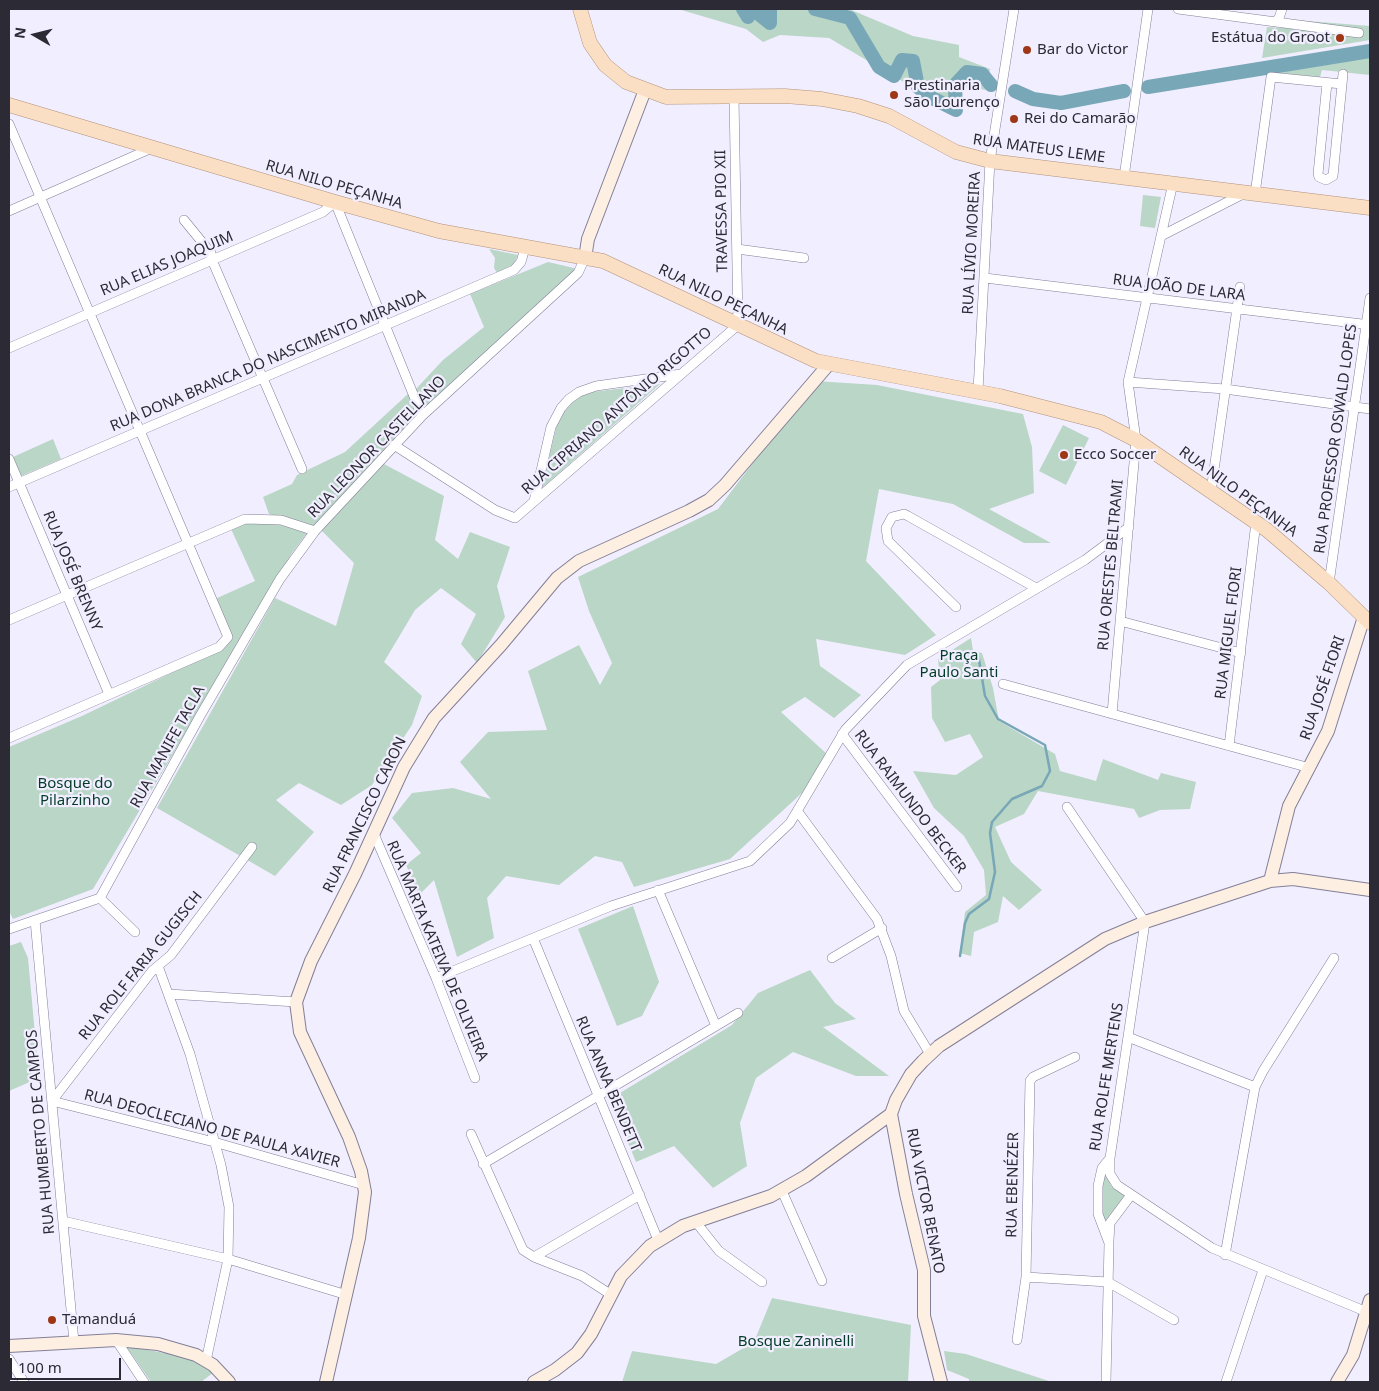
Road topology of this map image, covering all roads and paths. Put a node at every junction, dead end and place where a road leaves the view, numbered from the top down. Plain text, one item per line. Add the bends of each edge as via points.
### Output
1 (580, 9) edge
2 (1014, 9) edge
3 (1148, 9) edge
4 (1178, 9) edge
5 (1282, 9) edge
6 (1276, 21) junction
7 (1358, 33) dead end
8 (1343, 74) dead end
9 (1327, 84) junction
10 (1342, 84) junction
11 (644, 90) junction
12 (734, 97) junction
13 (9, 105) edge
14 (9, 124) edge
15 (152, 148) junction
16 (990, 161) junction
17 (1124, 177) junction
18 (1173, 183) junction
19 (1250, 193) junction
20 (40, 197) junction
21 (335, 202) junction
22 (1370, 208) edge
23 (9, 211) edge
24 (184, 220) dead end
25 (1161, 236) junction
26 (525, 248) junction
27 (737, 249) junction
28 (585, 258) junction
29 (804, 258) dead end
30 (212, 260) junction
31 (985, 278) junction
32 (1240, 288) dead end
33 (1146, 298) junction
34 (1370, 298) edge
35 (1237, 308) junction
36 (90, 313) junction
37 (387, 324) junction
38 (1368, 324) edge
39 (738, 325) junction
40 (9, 348) edge
41 (829, 364) junction
42 (681, 374) junction
43 (263, 378) junction
44 (1128, 382) junction
45 (1225, 389) junction
46 (978, 391) junction
47 (1355, 407) junction
48 (1370, 409) edge
49 (422, 416) junction
50 (140, 431) junction
51 (1136, 440) junction
52 (394, 445) junction
53 (9, 459) edge
54 (302, 469) dead end
55 (19, 483) junction
56 (9, 487) edge
57 (1211, 491) junction
58 (534, 502) junction
59 (1256, 522) junction
60 (1129, 527) junction
61 (315, 531) junction
62 (188, 543) junction
63 (1329, 583) junction
64 (1036, 588) junction
65 (67, 595) junction
66 (956, 606) dead end
67 (9, 620) edge
68 (1367, 620) edge
69 (1120, 621) junction
70 (1240, 654) junction
71 (1003, 684) dead end
72 (110, 694) junction
73 (1112, 714) junction
74 (842, 734) junction
75 (9, 738) edge
76 (1229, 746) junction
77 (1310, 768) junction
78 (1067, 806) dead end
79 (798, 812) junction
80 (374, 834) junction
81 (252, 847) dead end
82 (1270, 881) junction
83 (957, 888) dead end
84 (658, 890) junction
85 (1370, 890) edge
86 (100, 898) junction
87 (35, 920) junction
88 (1145, 922) junction
89 (882, 928) junction
90 (9, 929) edge
91 (135, 932) dead end
92 (533, 938) junction
93 (832, 958) dead end
94 (1334, 958) dead end
95 (158, 966) junction
96 (436, 978) junction
97 (170, 994) junction
98 (296, 1002) junction
99 (738, 1013) dead end
100 (716, 1026) junction
101 (1128, 1037) junction
102 (930, 1054) junction
103 (1075, 1057) dead end
104 (475, 1078) dead end
105 (1255, 1087) junction
106 (598, 1096) junction
107 (52, 1101) junction
108 (891, 1114) junction
109 (471, 1134) dead end
110 (214, 1142) junction
111 (1110, 1158) junction
112 (483, 1164) junction
113 (364, 1185) junction
114 (782, 1191) junction
115 (640, 1195) junction
116 (1132, 1195) junction
117 (63, 1221) junction
118 (695, 1221) junction
119 (658, 1240) junction
120 (1109, 1243) junction
121 (1226, 1255) junction
122 (534, 1257) junction
123 (228, 1259) junction
124 (1263, 1270) junction
125 (1026, 1277) junction
126 (822, 1281) dead end
127 (762, 1282) dead end
128 (1108, 1282) junction
129 (610, 1294) junction
130 (346, 1295) junction
131 (1369, 1306) edge
132 (1174, 1320) dead end
133 (116, 1340) junction
134 (1017, 1340) dead end
135 (74, 1342) junction
136 (9, 1346) edge
137 (9, 1359) edge
138 (206, 1361) junction
139 (24, 1382) edge
140 (144, 1382) edge
141 (229, 1382) edge
142 (326, 1382) edge
143 (534, 1382) edge
144 (941, 1382) edge
145 (1106, 1382) edge
146 (1226, 1382) edge
147 (1337, 1382) edge

1 - 11 main road, RUA MATEUS LEME via 596,54 616,74
2 - 16 street, RUA LÍVIO MOREIRA
3 - 17 street
4 - 6 street
5 - 6 street
6 - 7 street
8 - 10 street
9 - 10 street
9 - 10 street via 1318,174 1326,180 1333,176
9 - 19 street via 1271,77
11 - 12 main road, RUA MATEUS LEME via 675,98
11 - 28 street via 588,239
12 - 16 main road, RUA MATEUS LEME via 809,97 858,106 904,122 956,152
12 - 27 street, TRAVESSA PIO XII
13 - 15 main road, RUA NILO PEÇANHA
14 - 20 street
15 - 20 street
15 - 21 main road, RUA NILO PEÇANHA
16 - 17 main road, RUA MATEUS LEME
16 - 31 street, RUA LÍVIO MOREIRA
17 - 18 main road, RUA MATEUS LEME
18 - 19 main road, RUA MATEUS LEME
18 - 25 street, RUA ORESTES BELTRAMI
19 - 22 main road, RUA MATEUS LEME
19 - 25 street
20 - 23 street
20 - 36 street
21 - 26 main road, RUA NILO PEÇANHA via 439,231
21 - 30 street, RUA ELIAS JOAQUIM via 323,212
21 - 37 street
24 - 30 street via 209,250
25 - 33 street, RUA ORESTES BELTRAMI
26 - 28 main road, RUA NILO PEÇANHA
26 - 37 street, RUA DONA BRANCA DO NASCIMENTO MIRANDA via 521,262 514,270
27 - 29 street
27 - 39 street, TRAVESSA PIO XII
28 - 39 main road, RUA NILO PEÇANHA via 608,263
28 - 49 street, RUA LEONOR CASTELLANO via 578,273
30 - 36 street, RUA ELIAS JOAQUIM
30 - 43 street
31 - 33 street, RUA JOÃO DE LARA
31 - 46 street, RUA LÍVIO MOREIRA
32 - 35 street
33 - 35 street, RUA JOÃO DE LARA
33 - 44 street, RUA ORESTES BELTRAMI
34 - 38 street, RUA PROFESSOR OSWALD LOPES
35 - 38 street, RUA JOÃO DE LARA
35 - 45 street
36 - 40 street, RUA ELIAS JOAQUIM
36 - 50 street
37 - 43 street, RUA DONA BRANCA DO NASCIMENTO MIRANDA
37 - 49 street
38 - 47 street, RUA PROFESSOR OSWALD LOPES
39 - 41 main road, RUA NILO PEÇANHA via 801,355
39 - 42 street, RUA CIPRIANO ANTÔNIO RIGOTTO
41 - 46 main road, RUA NILO PEÇANHA
41 - 80 street, RUA FRANCISCO CARON via 709,500 579,561 557,578 423,733
42 - 58 street, RUA CIPRIANO ANTÔNIO RIGOTTO
42 - 58 street via 596,386 569,399 551,427
43 - 50 street, RUA DONA BRANCA DO NASCIMENTO MIRANDA
43 - 54 street
44 - 45 street
44 - 51 street, RUA ORESTES BELTRAMI
45 - 47 street
45 - 57 street
46 - 51 main road, RUA NILO PEÇANHA via 1092,419
47 - 48 street
47 - 63 street, RUA PROFESSOR OSWALD LOPES
49 - 52 street, RUA LEONOR CASTELLANO
50 - 55 street, RUA DONA BRANCA DO NASCIMENTO MIRANDA
50 - 62 street
51 - 57 main road, RUA NILO PEÇANHA
51 - 60 street, RUA ORESTES BELTRAMI
52 - 58 street, RUA CIPRIANO ANTÔNIO RIGOTTO via 495,510 515,518
52 - 61 street, RUA LEONOR CASTELLANO
53 - 55 street, RUA JOSÉ BRENNY
55 - 56 street, RUA DONA BRANCA DO NASCIMENTO MIRANDA
55 - 65 street, RUA JOSÉ BRENNY
57 - 59 main road, RUA NILO PEÇANHA
59 - 63 main road, RUA NILO PEÇANHA
59 - 70 street, RUA MIGUEL FIORI
60 - 64 street via 1085,560
60 - 69 street, RUA ORESTES BELTRAMI
61 - 62 street, RUA LEONOR CASTELLANO via 281,520 256,518 235,523
61 - 86 street, RUA MANIFE TACLA via 280,579 204,708
62 - 65 street, RUA LEONOR CASTELLANO
62 - 72 street via 228,637 219,647
63 - 68 main road, RUA NILO PEÇANHA
64 - 66 street via 908,516 892,518 886,528 888,541
64 - 74 street via 907,665
65 - 67 street, RUA LEONOR CASTELLANO
65 - 72 street, RUA JOSÉ BRENNY
68 - 77 street, RUA JOSÉ FIORI via 1330,726
69 - 70 street
69 - 73 street, RUA ORESTES BELTRAMI
70 - 76 street, RUA MIGUEL FIORI
71 - 73 street
72 - 75 street
73 - 76 street
74 - 79 street
74 - 83 street, RUA RAIMUNDO BECKER
76 - 77 street
77 - 82 street, RUA JOSÉ FIORI via 1289,806
78 - 88 street
79 - 84 street via 750,862
79 - 89 street
80 - 96 street, RUA MARTA KATEIVA DE OLIVEIRA
80 - 98 street, RUA FRANCISCO CARON via 311,961
81 - 95 street, RUA ROLF FARIA GUGISCH via 170,955
82 - 85 street via 1293,879
82 - 88 street
84 - 92 street
84 - 100 street
86 - 87 street
86 - 91 street
87 - 90 street
87 - 107 street, RUA HUMBERTO DE CAMPOS
88 - 101 street, RUA ROLFE MERTENS
88 - 102 street via 1096,944
89 - 93 street
89 - 102 street via 904,1011
92 - 96 street
92 - 106 street, RUA ANNA BENDETT
94 - 105 street
95 - 97 street
95 - 107 street, RUA ROLF FARIA GUGISCH
96 - 104 street, RUA MARTA KATEIVA DE OLIVEIRA
97 - 98 street
97 - 110 street
98 - 113 street, RUA FRANCISCO CARON via 300,1032 346,1130
99 - 100 street
100 - 106 street
101 - 105 street
101 - 111 street, RUA ROLFE MERTENS
102 - 108 street via 911,1074
103 - 125 street, RUA EBENÉZER via 1030,1081
105 - 121 street
106 - 112 street
106 - 115 street, RUA ANNA BENDETT
107 - 110 street, RUA DEOCLECIANO DE PAULA XAVIER
107 - 117 street, RUA HUMBERTO DE CAMPOS
108 - 114 street
108 - 144 street, RUA VICTOR BENATO via 924,1270 924,1316
109 - 112 street
110 - 113 street, RUA DEOCLECIANO DE PAULA XAVIER
110 - 123 street via 229,1207
111 - 116 street via 1112,1179
111 - 120 street, RUA ROLFE MERTENS via 1100,1172 1097,1194 1098,1214
112 - 122 street via 518,1243
113 - 130 street, RUA FRANCISCO CARON via 364,1212
114 - 118 street
114 - 126 street
115 - 119 street, RUA ANNA BENDETT
115 - 122 street
116 - 120 street via 1110,1223
116 - 121 street
117 - 123 street
117 - 135 street, RUA HUMBERTO DE CAMPOS
118 - 119 street
118 - 127 street via 719,1251
119 - 129 street via 626,1269
120 - 128 street, RUA ROLFE MERTENS
121 - 124 street
122 - 129 street via 576,1272
123 - 130 street
123 - 138 street
124 - 131 street
124 - 146 street
125 - 128 street
125 - 134 street, RUA EBENÉZER
128 - 132 street
128 - 145 street, RUA ROLFE MERTENS
129 - 143 street via 591,1334 577,1353
130 - 142 street, RUA FRANCISCO CARON
131 - 147 street via 1353,1355
133 - 135 street
133 - 138 street via 169,1346
133 - 140 street
135 - 136 street
137 - 139 street
138 - 141 street

